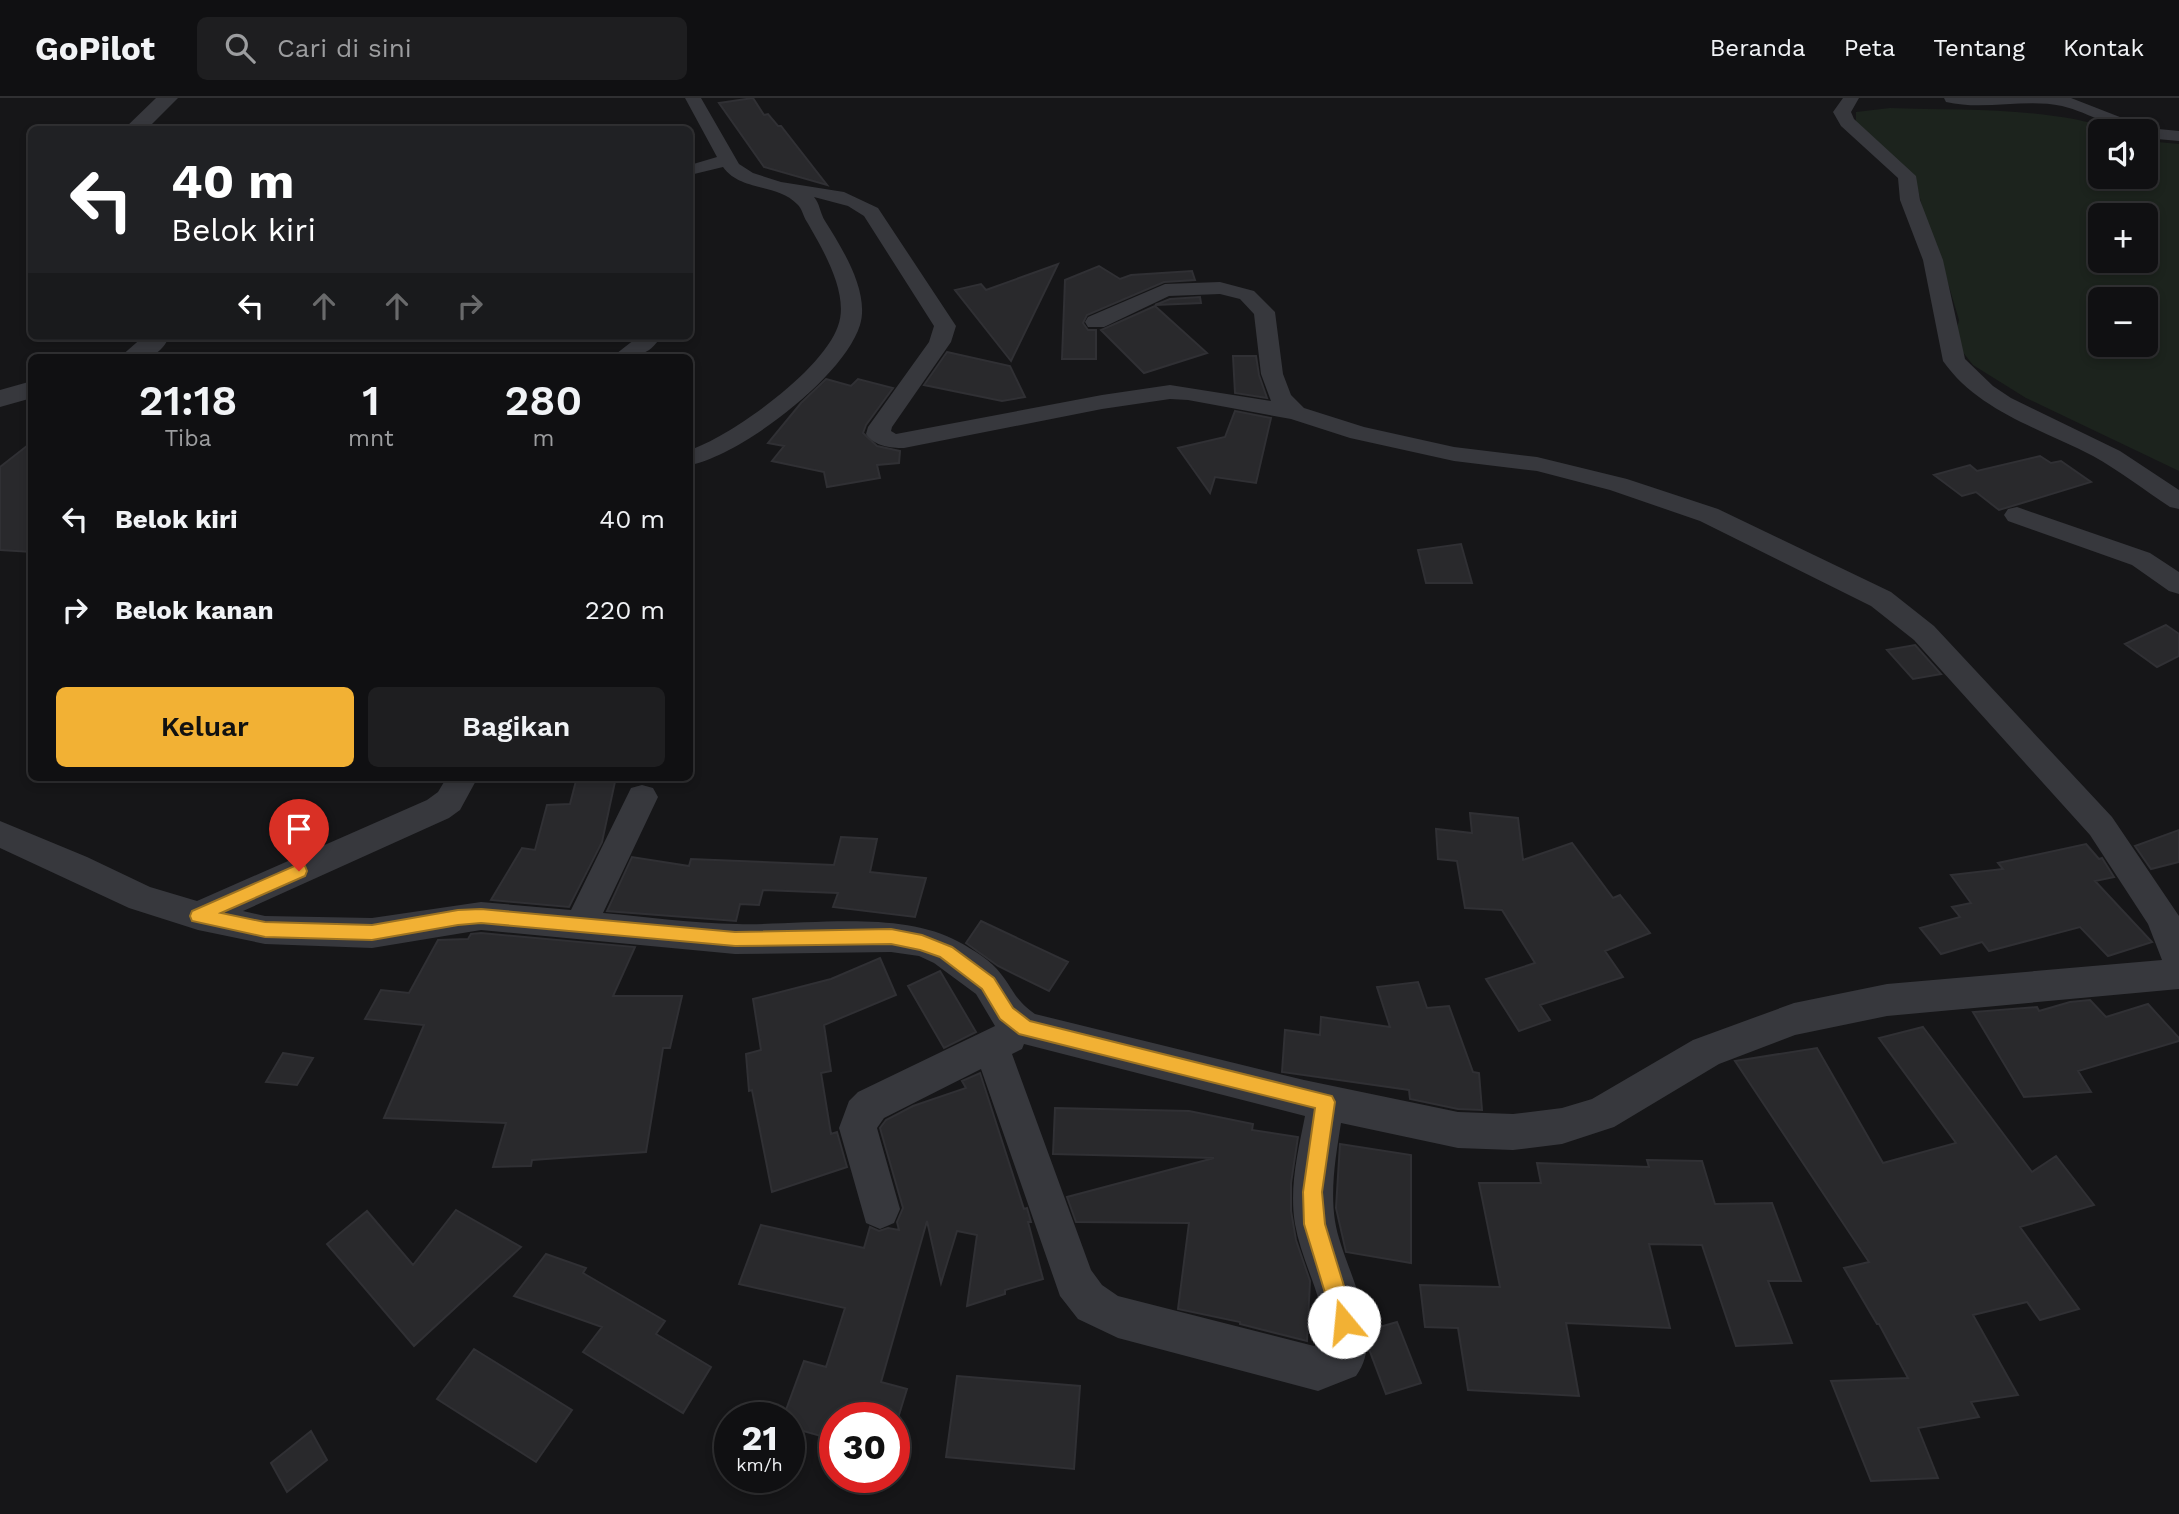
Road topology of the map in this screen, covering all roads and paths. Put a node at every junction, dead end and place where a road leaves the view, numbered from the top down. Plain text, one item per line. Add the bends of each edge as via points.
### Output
1 (168, 98) edge
2 (693, 98) edge
3 (1851, 98) edge
4 (1952, 98) edge
5 (2059, 99) edge
6 (2110, 119) edge
7 (137, 126) edge
8 (2158, 134) edge
9 (2179, 136) edge
10 (728, 160) junction
11 (693, 169) edge
12 (787, 187) junction
13 (1096, 322) dead end
14 (155, 340) edge
15 (648, 340) edge
16 (138, 354) edge
17 (628, 354) edge
18 (28, 390) edge
19 (0, 398) edge
20 (1296, 413) junction
21 (693, 457) edge
22 (2179, 501) edge
23 (2017, 515) dead end
24 (2179, 585) edge
25 (461, 781) edge
26 (642, 797) dead end
27 (0, 834) edge
28 (198, 916) junction
29 (580, 926) junction
30 (2179, 959) edge
31 (2179, 974) edge
32 (1008, 1037) junction
33 (1326, 1102) junction
34 (880, 1209) dead end

1 - 7 street
2 - 10 street
3 - 22 street via 1842,112 1847,122 1906,176 1910,200 1933,260 1954,361 1964,374 1989,393 2105,453
4 - 5 street
5 - 6 street
8 - 9 street
10 - 11 street
10 - 12 street via 740,175
12 - 20 street via 862,204 945,326 940,342 880,427 878,434 883,438 904,441 1170,392
12 - 21 street via 809,203 833,247 852,314 844,339 826,362 768,415 733,440
13 - 20 street via 1166,290 1220,288 1247,295 1264,312 1272,374 1280,398
14 - 16 street
15 - 17 street
18 - 19 street
20 - 30 street via 1385,439 1454,454 1537,464 1618,484 1709,515 1881,598 1924,633 2101,826 2163,918
23 - 24 street via 2141,559
25 - 28 street via 449,801 438,809
26 - 29 street
27 - 28 street via 141,898
28 - 29 street via 265,930 372,933 481,916
29 - 32 street via 735,939 891,937 922,942 946,952 988,984 1006,1014
31 - 33 street via 1887,1000 1794,1019 1706,1052 1601,1114 1562,1126 1513,1132 1458,1130
32 - 33 street
32 - 33 street via 1075,1281 1085,1299 1096,1309 1118,1317 1318,1368 1339,1362 1345,1353 1344,1322 1314,1224 1312,1192
32 - 34 street via 871,1105 862,1114 858,1128

